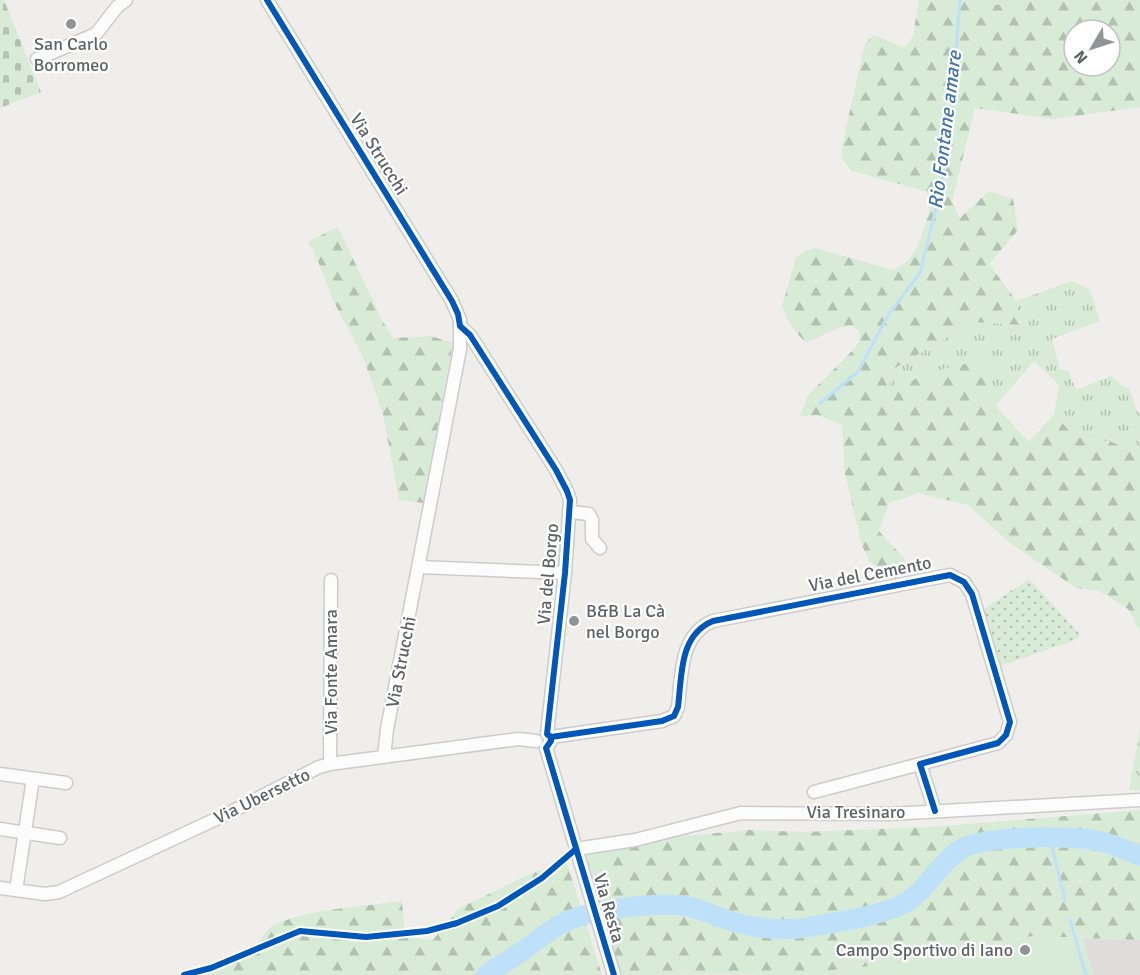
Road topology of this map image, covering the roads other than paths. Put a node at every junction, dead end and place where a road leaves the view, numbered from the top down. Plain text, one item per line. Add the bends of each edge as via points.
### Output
1 (126, 0) edge
2 (267, 0) edge
3 (37, 60) dead end
4 (460, 326) junction
5 (570, 512) junction
6 (600, 548) dead end
7 (419, 567) junction
8 (565, 573) junction
9 (331, 579) dead end
10 (545, 740) junction
11 (384, 757) junction
12 (330, 764) junction
13 (920, 764) junction
14 (0, 774) edge
15 (33, 779) junction
16 (66, 783) dead end
17 (814, 792) dead end
18 (1140, 800) edge
19 (934, 811) junction
20 (0, 830) edge
21 (24, 833) junction
22 (60, 838) dead end
23 (576, 849) junction
24 (0, 888) edge
25 (16, 890) junction
26 (614, 975) edge

1 - 3 street via 96,33
2 - 4 street, Via Strucchi via 452,301
4 - 5 street, Via del Borgo via 470,335 556,470 567,491
4 - 7 street, Via Strucchi via 460,349
5 - 6 street via 589,514 592,539
5 - 8 street, Via del Borgo
7 - 8 street, Via del Borgo
7 - 11 street, Via Strucchi
8 - 10 street, Via del Borgo
9 - 12 street, Via Fonte Amara
10 - 11 street, Via Ubersetto via 518,739
10 - 13 street, Via del Cemento via 674,716 686,649 693,634 704,624 950,575 964,582 972,594 1010,722 998,743
10 - 23 street, Via del Borgo
11 - 12 street, Via Ubersetto
12 - 25 street, Via Ubersetto via 59,892
13 - 17 street, Via del Cemento
13 - 19 street
14 - 15 street
15 - 16 street
15 - 21 street
18 - 19 street, Via Tresinaro
19 - 23 street, Via Tresinaro via 741,813 635,840
20 - 21 street
21 - 22 street
21 - 25 street
23 - 26 street, Via Resta
24 - 25 street, Via Ubersetto

